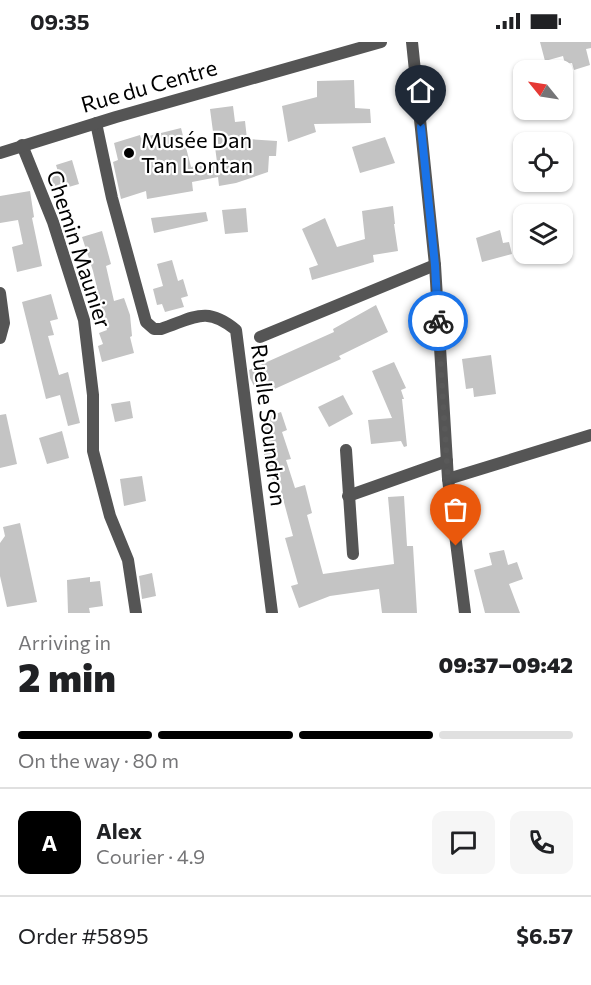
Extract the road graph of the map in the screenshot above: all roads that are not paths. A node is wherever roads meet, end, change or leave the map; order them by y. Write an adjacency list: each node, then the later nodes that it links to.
1 (378, 42): 3 (street, Rue du Centre)
2 (412, 42): 6 (street)
3 (96, 123): 4 (street, Rue du Centre); 17 (street, Ruelle Soundron)
4 (22, 145): 5 (street, Rue du Centre); 16 (street, Chemin Maunier)
5 (0, 153)
6 (435, 265): 8 (street); 12 (street)
7 (0, 293): 9 (street)
8 (260, 337)
9 (0, 338)
10 (591, 435): 13 (street)
11 (346, 450): 14 (street)
12 (447, 461): 13 (street); 14 (street)
13 (448, 479): 18 (street)
14 (348, 496): 15 (street)
15 (352, 554)
16 (136, 613)
17 (272, 613)
18 (465, 613)

